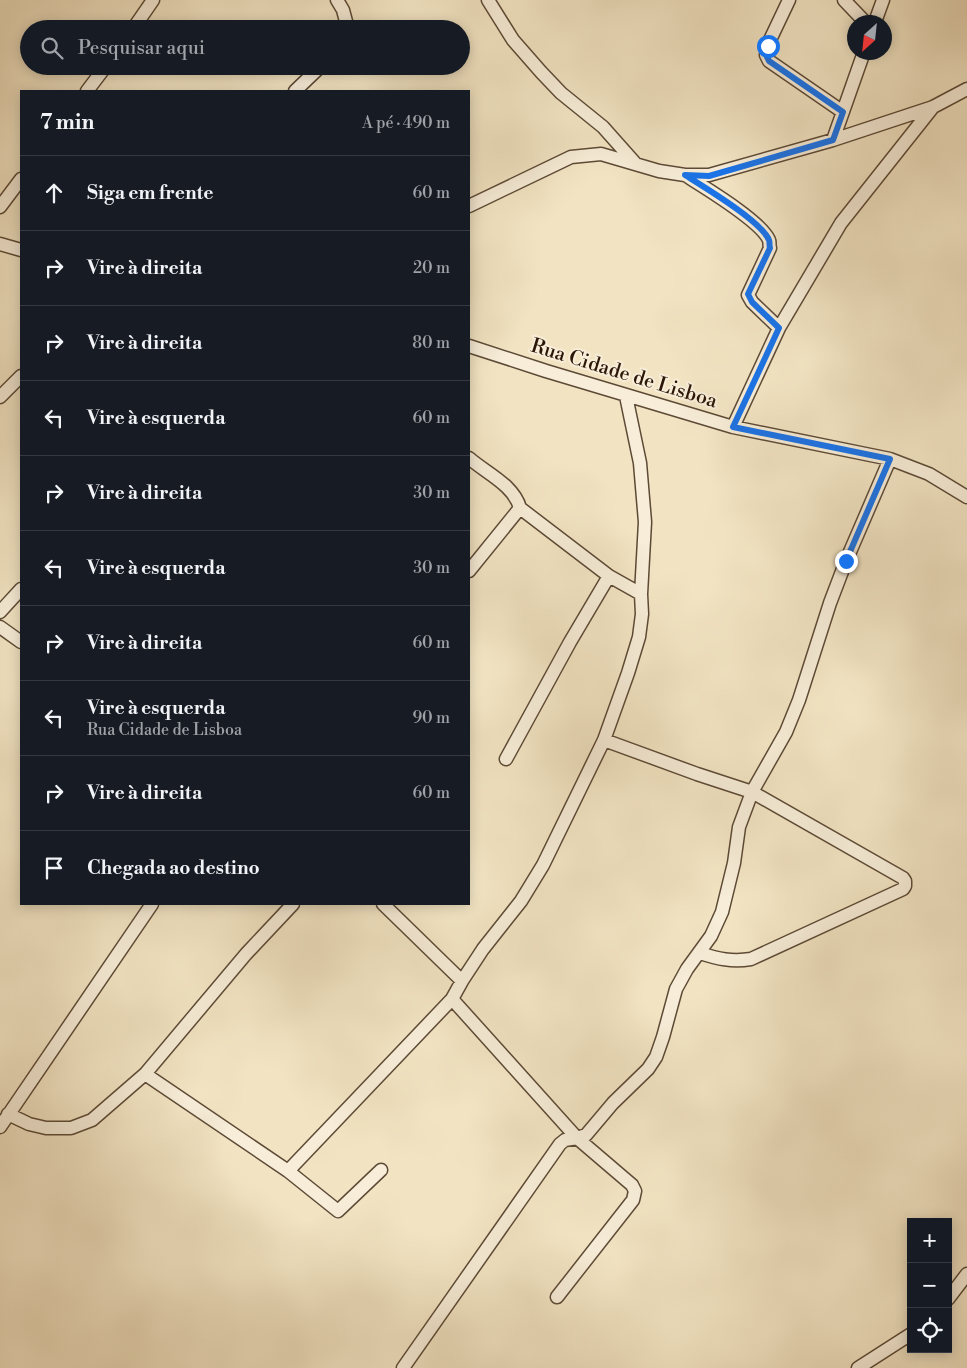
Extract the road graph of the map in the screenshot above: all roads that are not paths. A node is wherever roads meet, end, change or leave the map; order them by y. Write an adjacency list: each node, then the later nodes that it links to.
1 (153, 0): 9 (street)
2 (337, 0): 10 (street)
3 (488, 0): 20 (street)
4 (789, 0): 18 (street)
5 (844, 0): 7 (street)
6 (883, 0): 8 (street)
7 (858, 15)
8 (878, 15)
9 (139, 20)
10 (346, 20)
11 (861, 60): 18 (street)
12 (100, 75): 15 (street)
13 (311, 75): 16 (street)
14 (967, 89): 17 (street)
15 (89, 90)
16 (295, 90)
17 (933, 107): 19 (street); 27 (street)
18 (843, 112): 19 (street)
19 (833, 140): 21 (street)
20 (635, 163): 21 (street); 23 (street)
21 (685, 175): 27 (street)
22 (20, 180): 24 (street)
23 (470, 206)
24 (0, 207)
25 (0, 244): 26 (street)
26 (20, 250)
27 (779, 328): 32 (street)
28 (470, 348): 30 (street, Rua Cidade de Lisboa)
29 (20, 377): 31 (street)
30 (626, 396): 32 (street, Rua Cidade de Lisboa); 40 (street)
31 (0, 397)
32 (733, 427): 34 (street, Rua Cidade de Lisboa)
33 (470, 459): 36 (street)
34 (890, 459): 35 (street, Rua Cidade de Lisboa); 46 (street)
35 (967, 497)
36 (520, 508): 37 (street); 38 (street)
37 (470, 570)
38 (609, 576): 40 (street); 45 (street)
39 (20, 590): 41 (street)
40 (641, 594): 44 (street)
41 (0, 612)
42 (0, 627): 43 (street)
43 (20, 641)
44 (604, 740): 46 (street); 51 (street)
45 (506, 759)
46 (752, 792): 50 (street); 50 (street)
47 (151, 905): 54 (street)
48 (292, 905): 53 (street)
49 (384, 905): 51 (street)
50 (700, 953): 56 (street)
51 (462, 981): 52 (street)
52 (452, 999): 56 (street); 58 (street)
53 (145, 1074): 54 (street); 58 (street)
54 (8, 1114): 55 (street)
55 (0, 1127)
56 (577, 1138): 61 (street); 63 (street)
57 (381, 1170): 58 (street)
58 (288, 1171)
59 (967, 1274): 60 (street)
60 (952, 1294)
61 (557, 1297)
62 (907, 1337): 64 (street)
63 (403, 1368)
64 (858, 1368)

